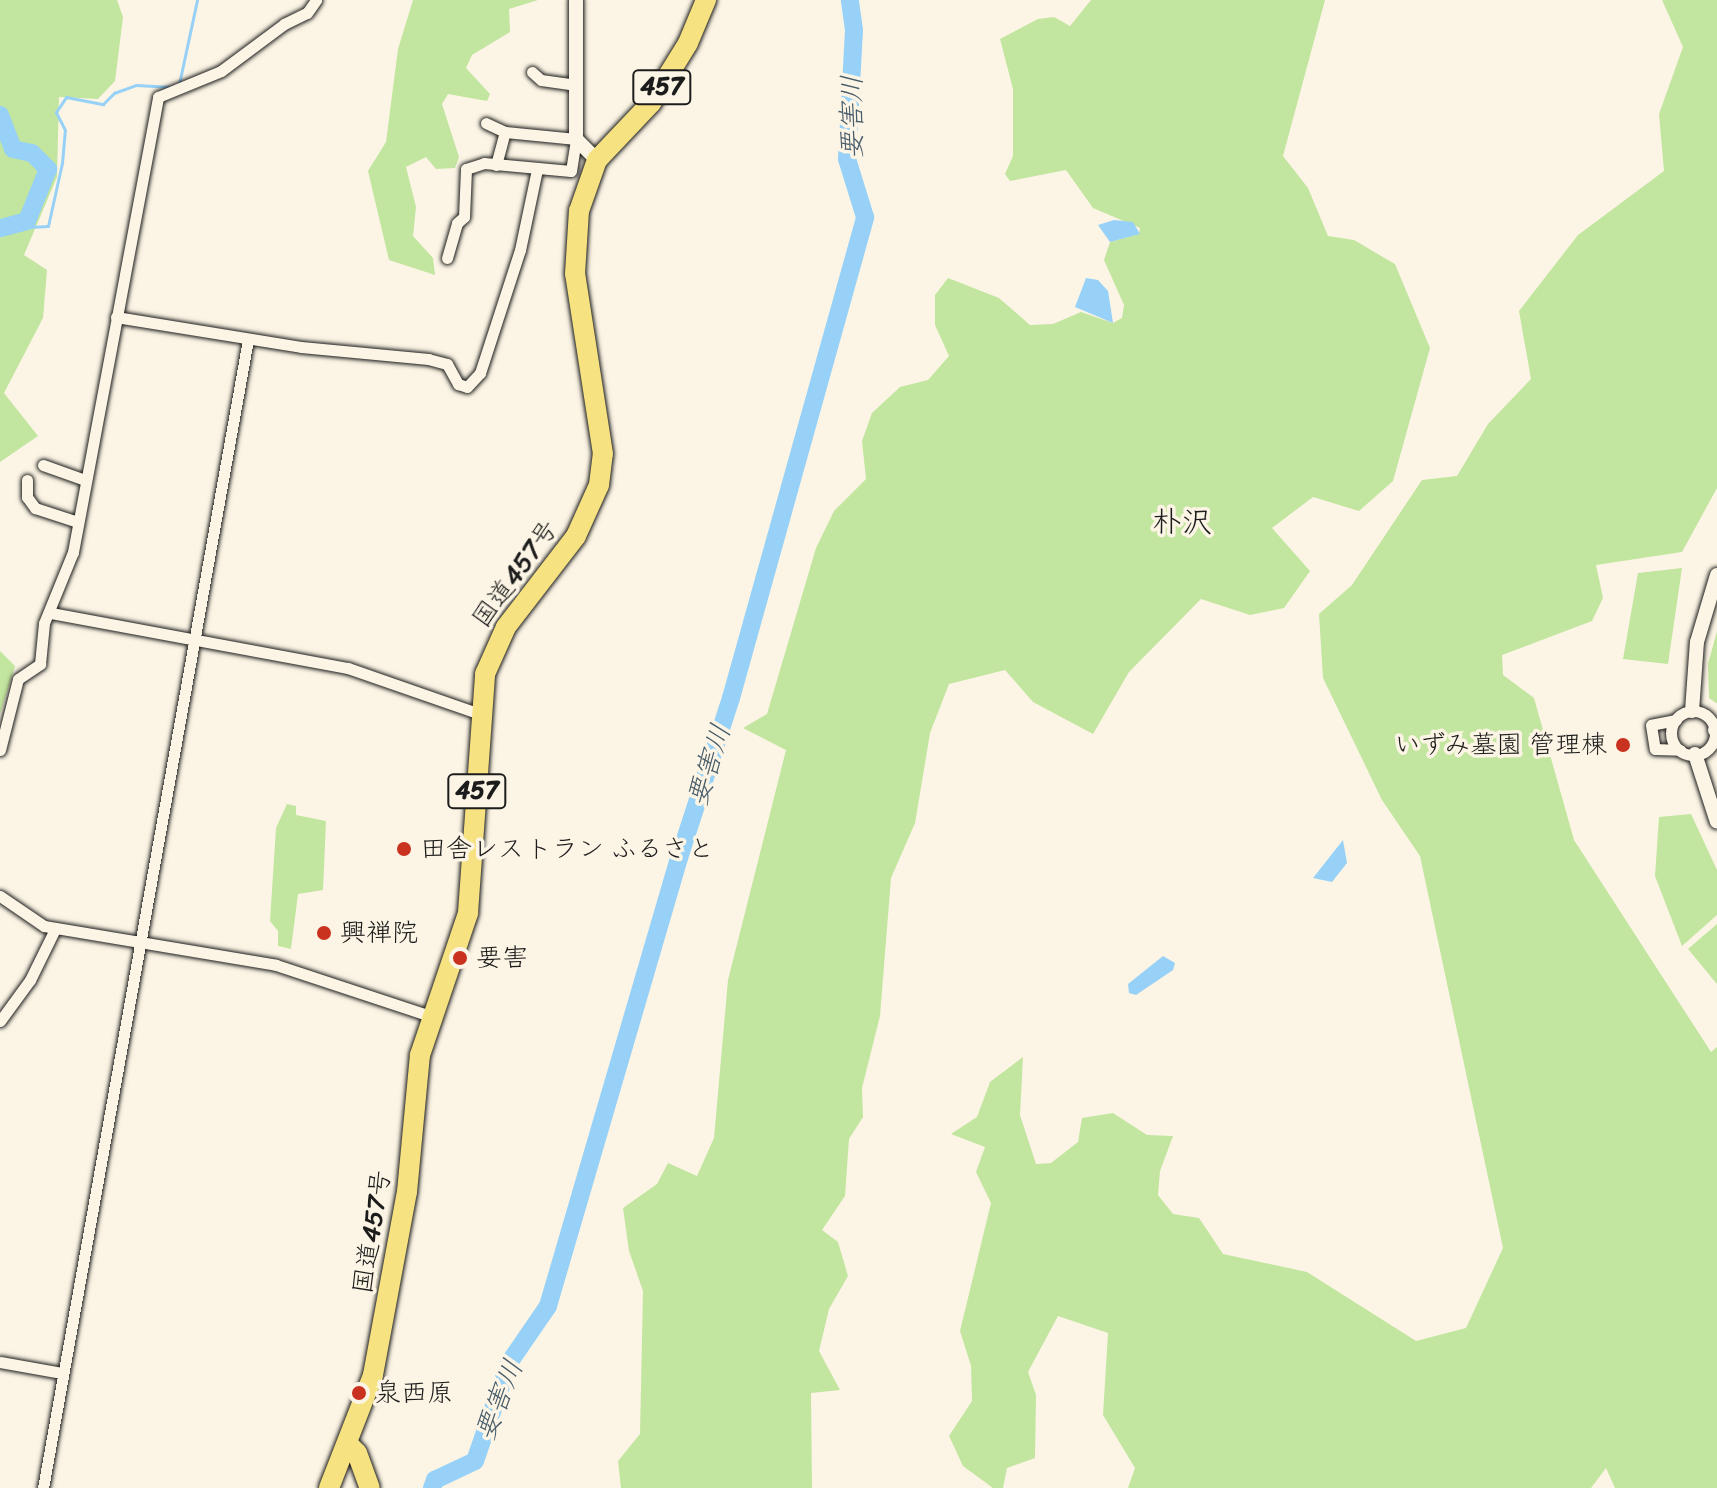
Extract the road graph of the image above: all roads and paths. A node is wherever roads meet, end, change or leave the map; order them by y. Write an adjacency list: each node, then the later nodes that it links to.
1 (316, 0): 13 (street)
2 (576, 0): 5 (street)
3 (706, 0): 9 (highway, 国道457号 / 457)
4 (532, 72): 5 (street)
5 (575, 85): 8 (street)
6 (486, 123): 7 (street)
7 (505, 132): 8 (street); 10 (street)
8 (576, 139): 9 (street); 11 (street)
9 (597, 160): 23 (highway, 国道457号 / 457)
10 (496, 165): 11 (street); 12 (street)
11 (537, 169): 14 (street)
12 (447, 258)
13 (116, 317): 14 (street); 17 (street)
14 (248, 339): 21 (street)
15 (43, 465): 17 (street)
16 (27, 480): 18 (street)
17 (85, 480): 18 (street)
18 (78, 522): 20 (street)
19 (1717, 575): 22 (street)
20 (51, 613): 21 (street); 26 (street)
21 (195, 640): 23 (street); 32 (street)
22 (1692, 711): 24 (street); 25 (street)
23 (480, 714): 33 (highway, 国道457号 / 457)
24 (1676, 720): 27 (street); 27 (street)
25 (1716, 730): 28 (street)
26 (0, 750)
27 (1680, 750): 28 (street)
28 (1695, 754): 29 (street)
29 (1717, 822)
30 (0, 896): 31 (street)
31 (55, 929): 32 (street); 34 (street)
32 (140, 942): 33 (street); 36 (street)
33 (433, 1017): 37 (highway, 国道457号 / 457)
34 (0, 1021)
35 (0, 1362): 36 (street)
36 (62, 1373): 38 (street)
37 (349, 1445): 39 (highway, 457); 40 (highway)
38 (43, 1488)
39 (329, 1488)
40 (370, 1488)

